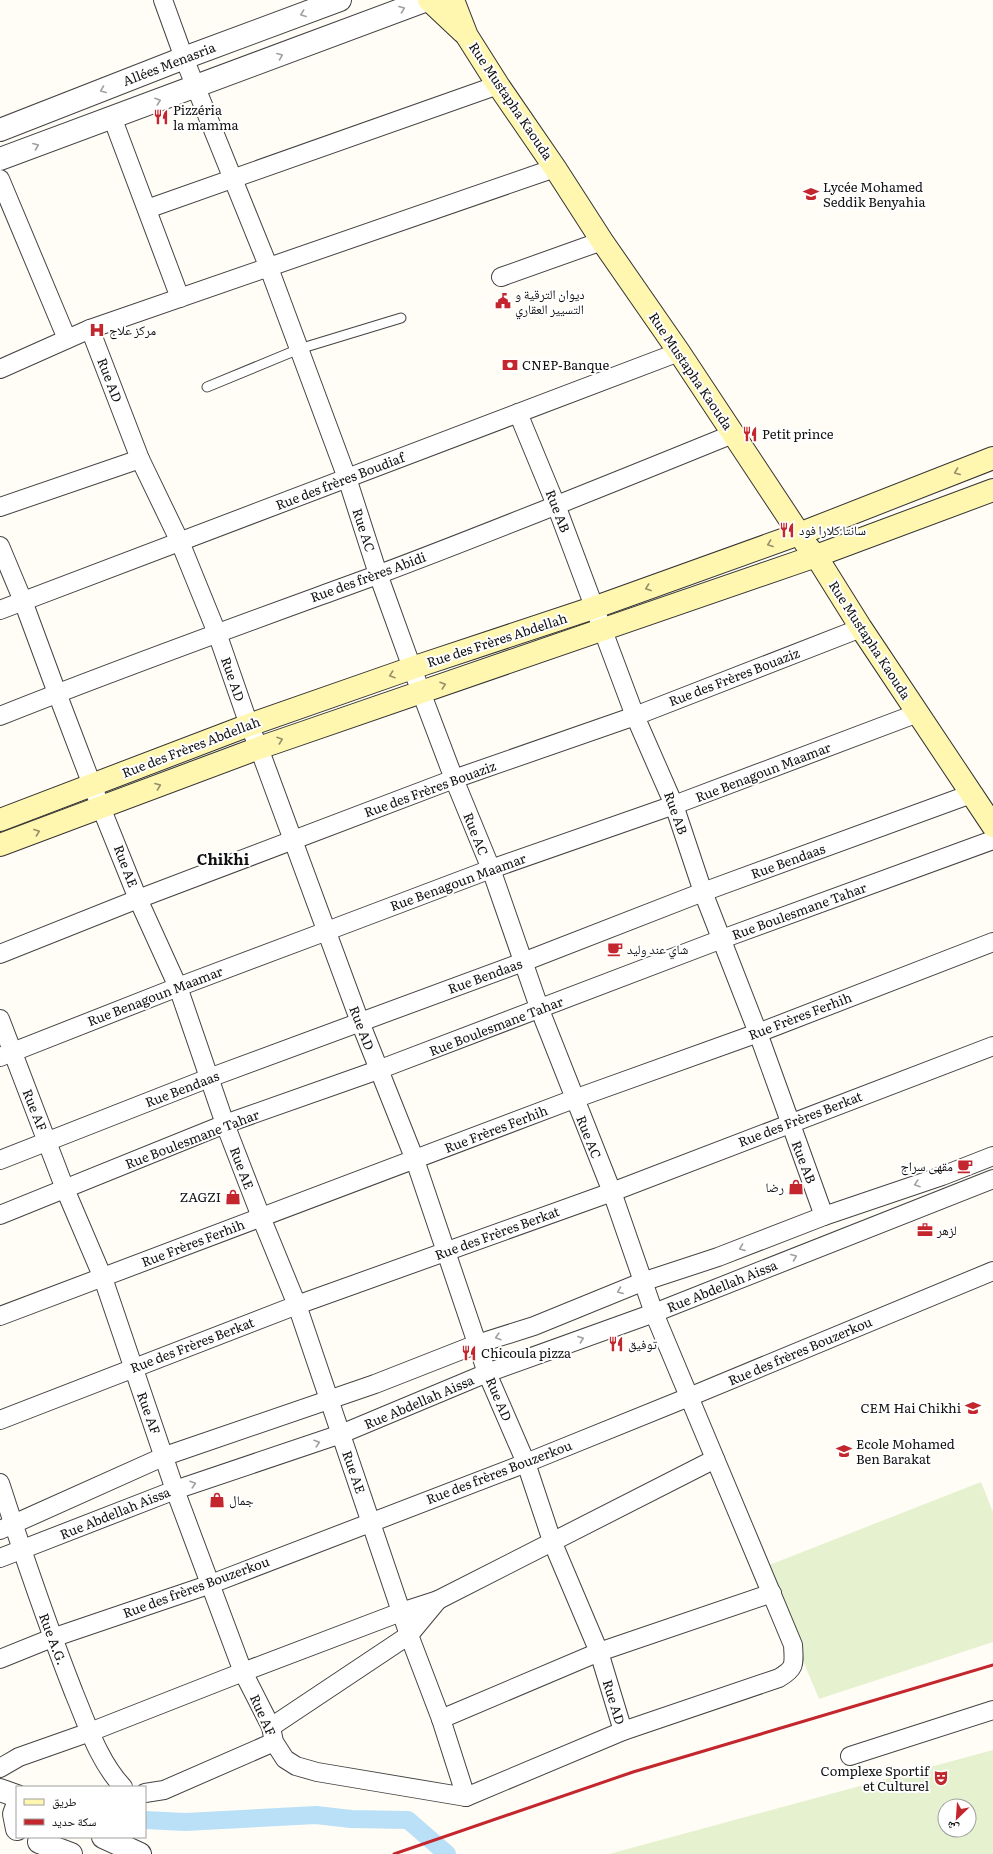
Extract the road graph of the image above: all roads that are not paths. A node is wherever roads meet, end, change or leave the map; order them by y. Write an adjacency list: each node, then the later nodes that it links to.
1 (163, 0): 6 (street, Rue AC)
2 (340, 0): 6 (street, Allées Menasria, one-way to 6)
3 (428, 0): 5 (main road, Rue Mustapha Kaouda); 8 (street, one-way to 3)
4 (453, 0): 5 (main road, Rue Mustapha Kaouda)
5 (467, 36): 7 (main road, Rue Mustapha Kaouda)
6 (184, 58): 8 (street, Rue AC); 10 (street, Allées Menasria, one-way to 10)
7 (498, 85): 12 (main road, Rue Mustapha Kaouda); 13 (street)
8 (196, 88): 9 (street, one-way to 8); 13 (street, Rue AC)
9 (112, 117): 11 (street, one-way to 9); 15 (street)
10 (0, 130)
11 (0, 159)
12 (555, 168): 16 (main road, Rue Mustapha Kaouda); 17 (street)
13 (233, 178): 15 (street); 17 (street, Rue AC)
14 (0, 179): 22 (street)
15 (146, 209): 19 (street)
16 (602, 241): 18 (street); 24 (main road, Rue Mustapha Kaouda)
17 (269, 268): 19 (street); 23 (street, Rue AC)
18 (501, 277)
19 (180, 298): 21 (street)
20 (401, 318): 23 (lane)
21 (90, 329): 22 (street); 29 (street, Rue AD)
22 (67, 340): 25 (street)
23 (299, 349): 26 (lane); 31 (street, Rue AC)
24 (679, 352): 27 (street, Rue des frères Boudiaf); 28 (main road, Rue Mustapha Kaouda)
25 (0, 369)
26 (207, 387)
27 (518, 413): 31 (street, Rue des frères Boudiaf); 33 (street, Rue AB)
28 (733, 434): 33 (street, Rue des frères Abidi); 35 (main road, Rue Mustapha Kaouda)
29 (140, 458): 34 (street); 36 (street, Rue AD)
30 (993, 458): 35 (main road, Rue des Frères Abdellah, one-way to 35)
31 (347, 478): 36 (street, Rue des frères Boudiaf); 39 (street, Rue AC)
32 (993, 490): 38 (main road, Rue des Frères Abdellah)
33 (556, 505): 39 (street, Rue des frères Abidi); 41 (street, Rue AB)
34 (0, 507)
35 (799, 534): 38 (main road, Rue Mustapha Kaouda); 41 (main road, Rue des Frères Abdellah, one-way to 41)
36 (180, 542): 40 (street, Rue des frères Boudiaf); 45 (street, Rue AD)
37 (0, 546): 40 (street, Rue AE)
38 (816, 556): 43 (main road, Rue Mustapha Kaouda); 44 (main road, Rue des Frères Abdellah)
39 (378, 574): 45 (street, Rue des frères Abidi); 46 (street, Rue AC)
40 (24, 601): 42 (street, Rue des frères Boudiaf); 48 (street, Rue AE)
41 (593, 608): 44 (street, Rue AB); 46 (main road, Rue des Frères Abdellah)
42 (0, 610)
43 (861, 628): 49 (main road, Rue Mustapha Kaouda); 51 (street, Rue des Frères Bouaziz)
44 (603, 630): 47 (main road, Rue des Frères Abdellah, one-way to 44); 51 (street, Rue AB)
45 (217, 633): 48 (street, Rue des frères Abidi); 52 (street, Rue AD)
46 (412, 668): 47 (street, Rue AC); 52 (main road, Rue des Frères Abdellah, one-way to 52)
47 (421, 692): 53 (main road, Rue des Frères Abdellah, one-way to 47); 54 (street, Rue AC)
48 (56, 693): 50 (street, Rue des frères Abidi); 55 (street, Rue AE)
49 (918, 713): 56 (main road, Rue Mustapha Kaouda); 57 (street, Rue Benagoun Maamar)
50 (0, 716)
51 (635, 716): 54 (street, Rue des Frères Bouaziz); 57 (street, Rue AB)
52 (249, 725): 53 (street, Rue AD); 55 (main road, Rue des Frères Abdellah)
53 (259, 748): 58 (main road, Rue des Frères Abdellah, one-way to 53); 62 (street, Rue AD)
54 (454, 779): 62 (street, Rue des Frères Bouaziz); 64 (street, Rue AC)
55 (92, 785): 58 (street, Rue AE); 59 (main road, Rue des Frères Abdellah)
56 (971, 794): 60 (main road, Rue Mustapha Kaouda); 65 (street, Rue Bendaas)
57 (674, 805): 64 (street, Rue Benagoun Maamar); 65 (street, Rue AB)
58 (102, 808): 63 (main road, Rue des Frères Abdellah, one-way to 58); 66 (street, Rue AE)
59 (0, 820)
60 (993, 826)
61 (993, 840): 68 (street, Rue Boulesmane Tahar)
62 (293, 841): 66 (street, Rue des Frères Bouaziz); 67 (street, Rue AD)
63 (0, 845)
64 (491, 869): 67 (street, Rue Benagoun Maamar); 71 (street, Rue AC)
65 (703, 892): 68 (street, Rue AB); 71 (street, Rue Bendaas)
66 (138, 899): 70 (street, Rue des Frères Bouaziz); 72 (street, Rue AE)
67 (327, 931): 72 (street, Rue Benagoun Maamar); 75 (street, Rue AD)
68 (722, 939): 73 (street, Rue Boulesmane Tahar); 76 (street, Rue AB)
69 (993, 942): 76 (street, Rue Frères Ferhih)
70 (0, 954)
71 (523, 962): 73 (street, Rue AC); 75 (street, Rue Bendaas)
72 (178, 987): 78 (street, Rue Benagoun Maamar); 80 (street, Rue AE)
73 (540, 1010): 79 (street, Rue Boulesmane Tahar); 81 (street, Rue AC)
74 (0, 1019): 78 (street, Rue AF)
75 (360, 1022): 79 (street, Rue AD); 80 (street, Rue Bendaas)
76 (758, 1032): 81 (street, Rue Frères Ferhih); 82 (street, Rue AB)
77 (993, 1046): 82 (street, Rue des Frères Berkat)
78 (6, 1055): 84 (street, Rue AF)
79 (378, 1070): 83 (street, Rue Boulesmane Tahar); 87 (street, Rue AD)
80 (210, 1078): 83 (street, Rue AE); 84 (street, Rue Bendaas)
81 (574, 1099): 87 (street, Rue Frères Ferhih); 90 (street, Rue AC)
82 (790, 1123): 90 (street, Rue des Frères Berkat); 92 (street, Rue AB)
83 (225, 1124): 89 (street, Rue Boulesmane Tahar); 93 (street, Rue AE)
84 (48, 1142): 86 (street, Rue Bendaas); 89 (street, Rue AF)
85 (993, 1156): 92 (street, one-way to 92)
86 (0, 1160)
87 (414, 1160): 93 (street, Rue Frères Ferhih); 94 (street, Rue AD)
88 (993, 1179): 99 (street, Rue Abdellah Aissa, one-way to 88)
89 (65, 1189): 91 (street, Rue Boulesmane Tahar); 96 (street, Rue AF)
90 (612, 1192): 94 (street, Rue des Frères Berkat); 97 (street, Rue AC)
91 (0, 1215)
92 (824, 1216): 97 (street, one-way to 97)
93 (261, 1217): 96 (street, Rue Frères Ferhih); 98 (street, Rue AE)
94 (447, 1251): 98 (street, Rue des Frères Berkat); 101 (street, Rue AD)
95 (993, 1271): 104 (street, Rue des frères Bouzerkou)
96 (103, 1278): 100 (street, Rue Frères Ferhih); 102 (street, Rue AF)
97 (642, 1282): 99 (street, Rue AC); 101 (street, one-way to 101)
98 (297, 1305): 102 (street, Rue des Frères Berkat); 105 (street, Rue AE)
99 (654, 1313): 103 (street, Rue Abdellah Aissa, one-way to 99); 104 (street, Rue AC)
100 (0, 1316)
101 (477, 1344): 103 (street, Rue AD); 105 (street)
102 (133, 1368): 106 (street, Rue des Frères Berkat); 108 (street, Rue AF)
103 (488, 1373): 107 (street, Rue Abdellah Aissa); 110 (street, Rue AD)
104 (689, 1397): 109 (street, Rue AC); 110 (street, Rue des frères Bouzerkou)
105 (329, 1399): 107 (street, Rue AE); 108 (street)
106 (0, 1420)
107 (341, 1434): 112 (street, Rue Abdellah Aissa, one-way to 107); 113 (street, Rue AE)
108 (165, 1456): 112 (street, Rue AF); 114 (street)
109 (715, 1459): 115 (street); 119 (street, Rue AC)
110 (526, 1462): 113 (street, Rue des frères Bouzerkou); 115 (street, Rue AD)
111 (0, 1483): 114 (street, Rue A.G.)
112 (175, 1490): 116 (street, Rue Abdellah Aissa); 118 (street, Rue AF)
113 (370, 1521): 118 (street, Rue des frères Bouzerkou); 121 (street, Rue AE)
114 (7, 1527): 116 (street, Rue A.G.)
115 (552, 1541): 120 (street); 124 (street, Rue AD)
116 (22, 1550): 117 (street, Rue Abdellah Aissa); 123 (street, Rue A.G.)
117 (0, 1558)
118 (211, 1584): 123 (street, Rue des frères Bouzerkou); 126 (street, Rue AF)
119 (772, 1593): 124 (street); 129 (street, Rue AC)
120 (438, 1600): 121 (street); 122 (street)
121 (401, 1612): 122 (street, Rue AE); 126 (street)
122 (408, 1635): 128 (street, Rue AE); 131 (street)
123 (52, 1638): 125 (street, Rue des frères Bouzerkou); 130 (street, Rue A.G.)
124 (599, 1652): 128 (street); 129 (street, Rue AD)
125 (0, 1659)
126 (243, 1672): 130 (street); 131 (street, Rue AF)
127 (993, 1710): 132 (street)
128 (441, 1719): 138 (street, Rue AE)
129 (623, 1731): 138 (street, Rue AC)
130 (90, 1732): 133 (street); 134 (street, Rue A.G.)
131 (272, 1734): 136 (street); 138 (street, Rue AF)
132 (850, 1756)
133 (0, 1768)
134 (116, 1785)
135 (0, 1790): 137 (street)
136 (146, 1793)
137 (16, 1796)
138 (466, 1797)
139 (16, 1809): 141 (street)
140 (0, 1821): 142 (street)
141 (16, 1824)
142 (16, 1829)
143 (38, 1838): 145 (street)
144 (105, 1838): 146 (street)
145 (71, 1854)
146 (140, 1854)

